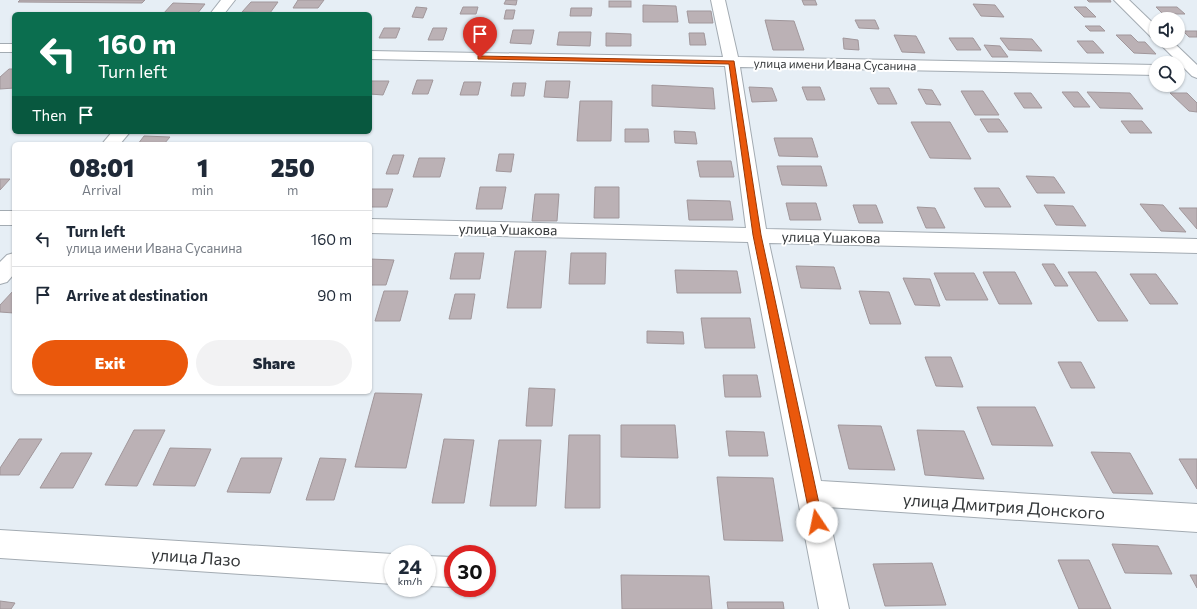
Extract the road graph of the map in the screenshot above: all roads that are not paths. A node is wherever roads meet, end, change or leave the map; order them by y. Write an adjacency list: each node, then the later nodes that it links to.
1 (228, 0): 4 (street)
2 (718, 0): 10 (street)
3 (1121, 0): 5 (street)
4 (219, 12)
5 (1149, 27)
6 (0, 48): 7 (street)
7 (12, 48)
8 (1171, 48): 13 (street)
9 (372, 56): 10 (street, улица имени Ивана Сусанина)
10 (732, 62): 11 (street, улица имени Ивана Сусанина); 19 (street)
11 (1149, 70)
12 (1185, 71): 13 (street)
13 (1196, 72)
14 (119, 134): 15 (street)
15 (113, 142)
16 (0, 218): 17 (street)
17 (12, 218)
18 (372, 226): 19 (street, улица Ушакова)
19 (757, 235): 20 (street, улица Ушакова); 23 (street)
20 (1197, 246)
21 (12, 262): 22 (street)
22 (0, 276)
23 (811, 493): 24 (street, улица Дмитрия Донского); 27 (street)
24 (1197, 518)
25 (0, 544): 26 (street, улица Лазо)
26 (384, 568)
27 (834, 609)

